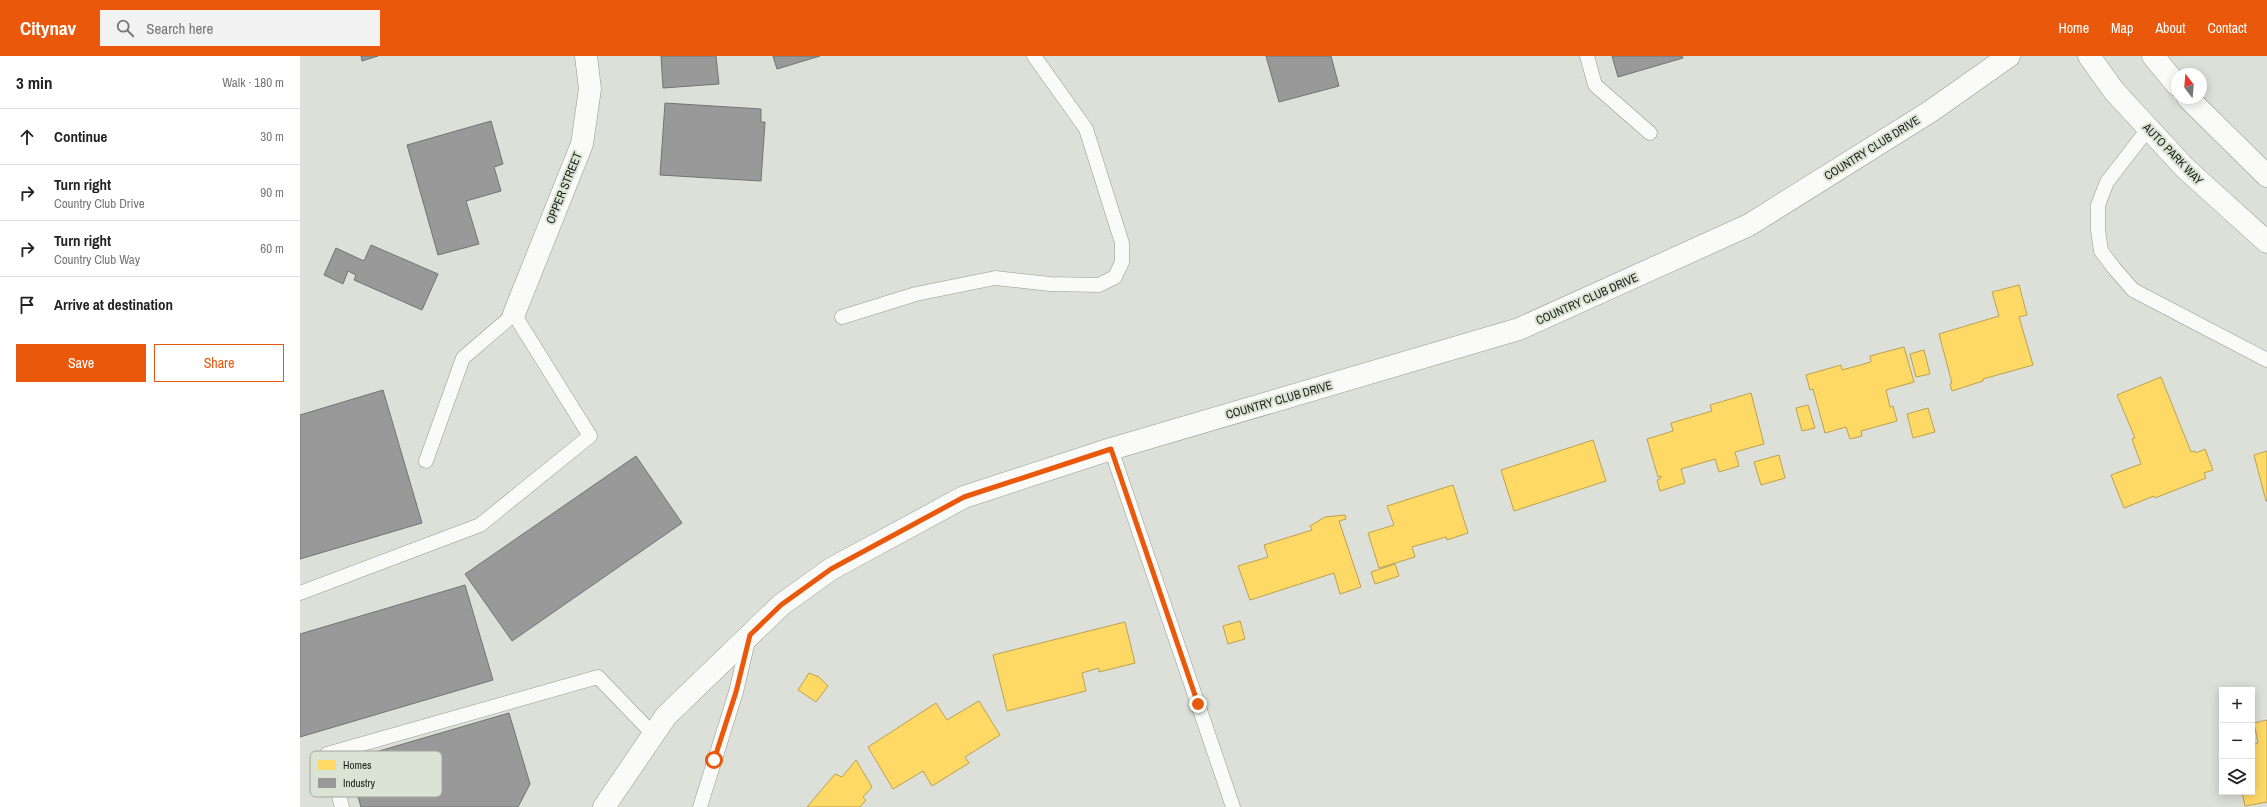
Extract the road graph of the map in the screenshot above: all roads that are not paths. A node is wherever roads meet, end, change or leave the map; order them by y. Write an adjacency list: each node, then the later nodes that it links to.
1 (586, 56): 13 (street, OPPER STREET)
2 (1034, 56): 14 (lane)
3 (1587, 56): 10 (lane)
4 (2009, 56): 16 (street, COUNTRY CLUB DRIVE)
5 (2089, 56): 9 (street, AUTO PARK WAY)
6 (2153, 56): 7 (street)
7 (2171, 77)
8 (2194, 104): 11 (street)
9 (2148, 129): 12 (street, AUTO PARK WAY); 15 (lane)
10 (1650, 133)
11 (2267, 176)
12 (2267, 242)
13 (514, 314): 17 (lane); 18 (lane)
14 (842, 316)
15 (2267, 360)
16 (1111, 449): 19 (street, COUNTRY CLUB DRIVE); 26 (lane)
17 (426, 461)
18 (300, 593)
19 (750, 635): 20 (street, COUNTRY CLUB DRIVE); 25 (lane)
20 (653, 734): 21 (lane); 24 (street, COUNTRY CLUB DRIVE)
21 (338, 751)
22 (339, 797): 23 (lane)
23 (342, 807)
24 (604, 807)
25 (700, 807)
26 (1233, 807)

